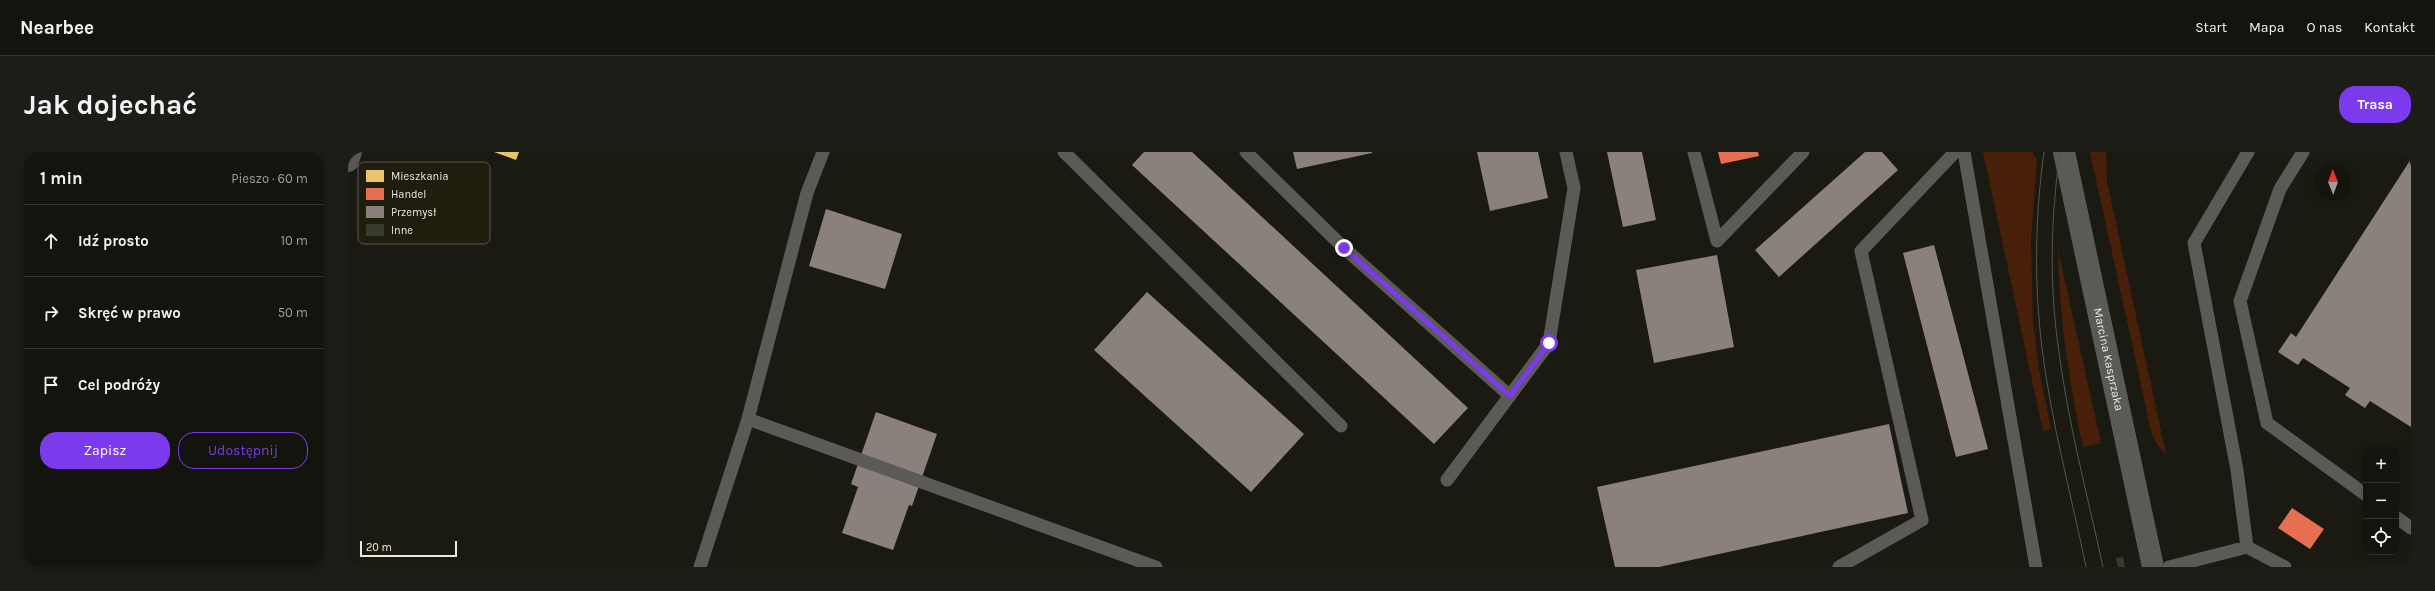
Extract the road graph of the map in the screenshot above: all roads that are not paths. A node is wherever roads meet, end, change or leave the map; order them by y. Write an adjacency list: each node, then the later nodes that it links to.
1 (351, 152): 13 (highway)
2 (823, 152): 15 (lane)
3 (1064, 152): 16 (lane)
4 (1246, 152): 14 (lane)
5 (1566, 152): 14 (lane)
6 (1694, 152): 7 (lane)
7 (1803, 152)
8 (1955, 152): 24 (lane)
9 (1964, 152): 25 (lane)
10 (2064, 152): 26 (street, Marcina Kasprzaka)
11 (2248, 152): 21 (lane)
12 (2303, 152): 18 (lane)
13 (348, 161)
14 (1510, 396): 17 (lane)
15 (748, 419): 22 (lane); 23 (lane)
16 (1341, 426)
17 (1447, 480)
18 (2363, 493)
19 (2399, 519): 20 (lane)
20 (2411, 528)
21 (2248, 547): 27 (lane); 28 (lane)
22 (700, 567)
23 (1156, 567)
24 (1839, 567)
25 (2036, 567)
26 (2153, 567)
27 (2169, 567)
28 (2285, 567)

